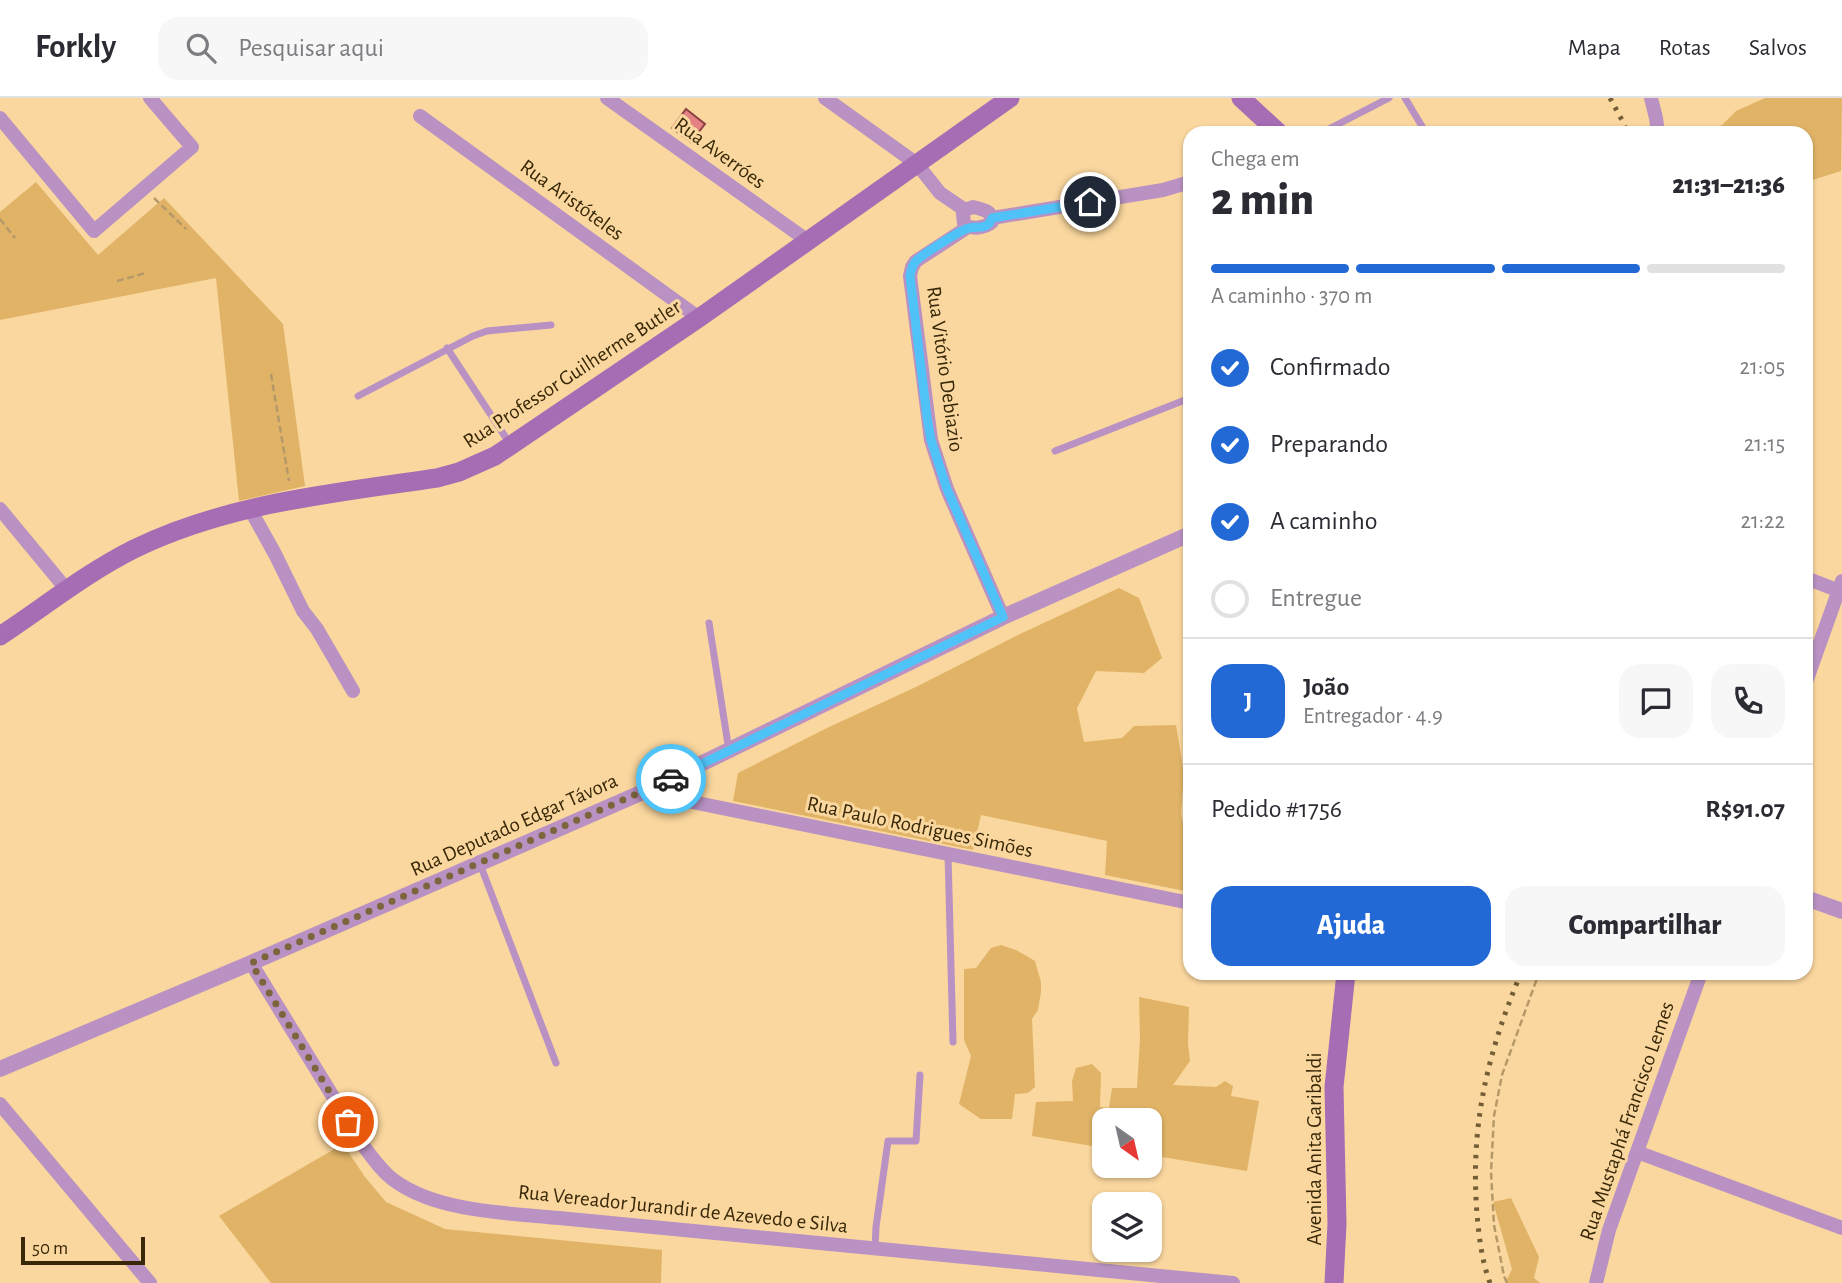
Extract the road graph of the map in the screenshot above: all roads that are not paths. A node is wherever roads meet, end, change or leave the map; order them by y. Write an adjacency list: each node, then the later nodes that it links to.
1 (150, 98): 10 (street)
2 (607, 98): 20 (street, Rua Averróes)
3 (825, 98): 15 (street)
4 (1010, 98): 15 (main road, Rua Professor Guilherme Butler)
5 (1241, 98): 11 (main road)
6 (1389, 98): 12 (lane)
7 (1405, 98): 13 (lane)
8 (1651, 98): 14 (street)
9 (420, 116): 21 (street, Rua Aristóteles)
10 (0, 118)
11 (1271, 126)
12 (1335, 126)
13 (1422, 126)
14 (1657, 126)
15 (917, 164): 17 (street); 20 (main road, Rua Professor Guilherme Butler)
16 (1183, 184): 18 (street)
17 (965, 210): 18 (street); 19 (street)
18 (992, 218): 19 (street)
19 (968, 228): 34 (street, Rua Vitório Debiazio)
20 (808, 242): 21 (main road, Rua Professor Guilherme Butler)
21 (699, 318): 26 (main road, Rua Professor Guilherme Butler)
22 (551, 325): 23 (lane)
23 (447, 348): 24 (lane); 26 (lane)
24 (358, 396)
25 (1183, 401): 27 (lane)
26 (512, 446): 29 (main road, Rua Professor Guilherme Butler)
27 (1055, 451)
28 (0, 509): 33 (street)
29 (250, 509): 33 (main road, Rua Professor Guilherme Butler); 38 (street)
30 (1183, 537): 34 (street, Rua Deputado Edgar Távora)
31 (1813, 580): 32 (street)
32 (1841, 588): 37 (street)
33 (68, 590): 36 (main road, Rua Professor Guilherme Butler)
34 (1003, 617): 39 (street, Rua Deputado Edgar Távora)
35 (709, 623): 39 (lane)
36 (0, 636)
37 (1813, 663)
38 (353, 691)
39 (729, 751): 40 (street, Rua Deputado Edgar Távora)
40 (643, 792): 41 (street, Rua Paulo Rodrigues Simões); 42 (street, Rua Deputado Edgar Távora)
41 (948, 854): 44 (street, Rua Paulo Rodrigues Simões); 49 (lane)
42 (479, 863): 46 (street, Rua Deputado Edgar Távora); 50 (lane)
43 (1813, 901): 45 (street)
44 (1183, 902)
45 (1842, 911)
46 (251, 963): 51 (street, Rua Deputado Edgar Távora); 56 (street, Rua Vereador Jurandir de Azevedo e Silva)
47 (1345, 980): 59 (main road, Avenida Anita Garibaldi)
48 (1698, 980): 54 (street, Rua Mustaphá Francisco Lemes)
49 (953, 1042)
50 (555, 1063)
51 (0, 1069)
52 (920, 1074): 56 (lane)
53 (0, 1104): 57 (street)
54 (1637, 1152): 55 (street); 60 (street, Rua Mustaphá Francisco Lemes)
55 (1842, 1228)
56 (875, 1249): 58 (street, Rua Vereador Jurandir de Azevedo e Silva)
57 (150, 1283)
58 (1233, 1283)
59 (1335, 1283)
60 (1596, 1283)

